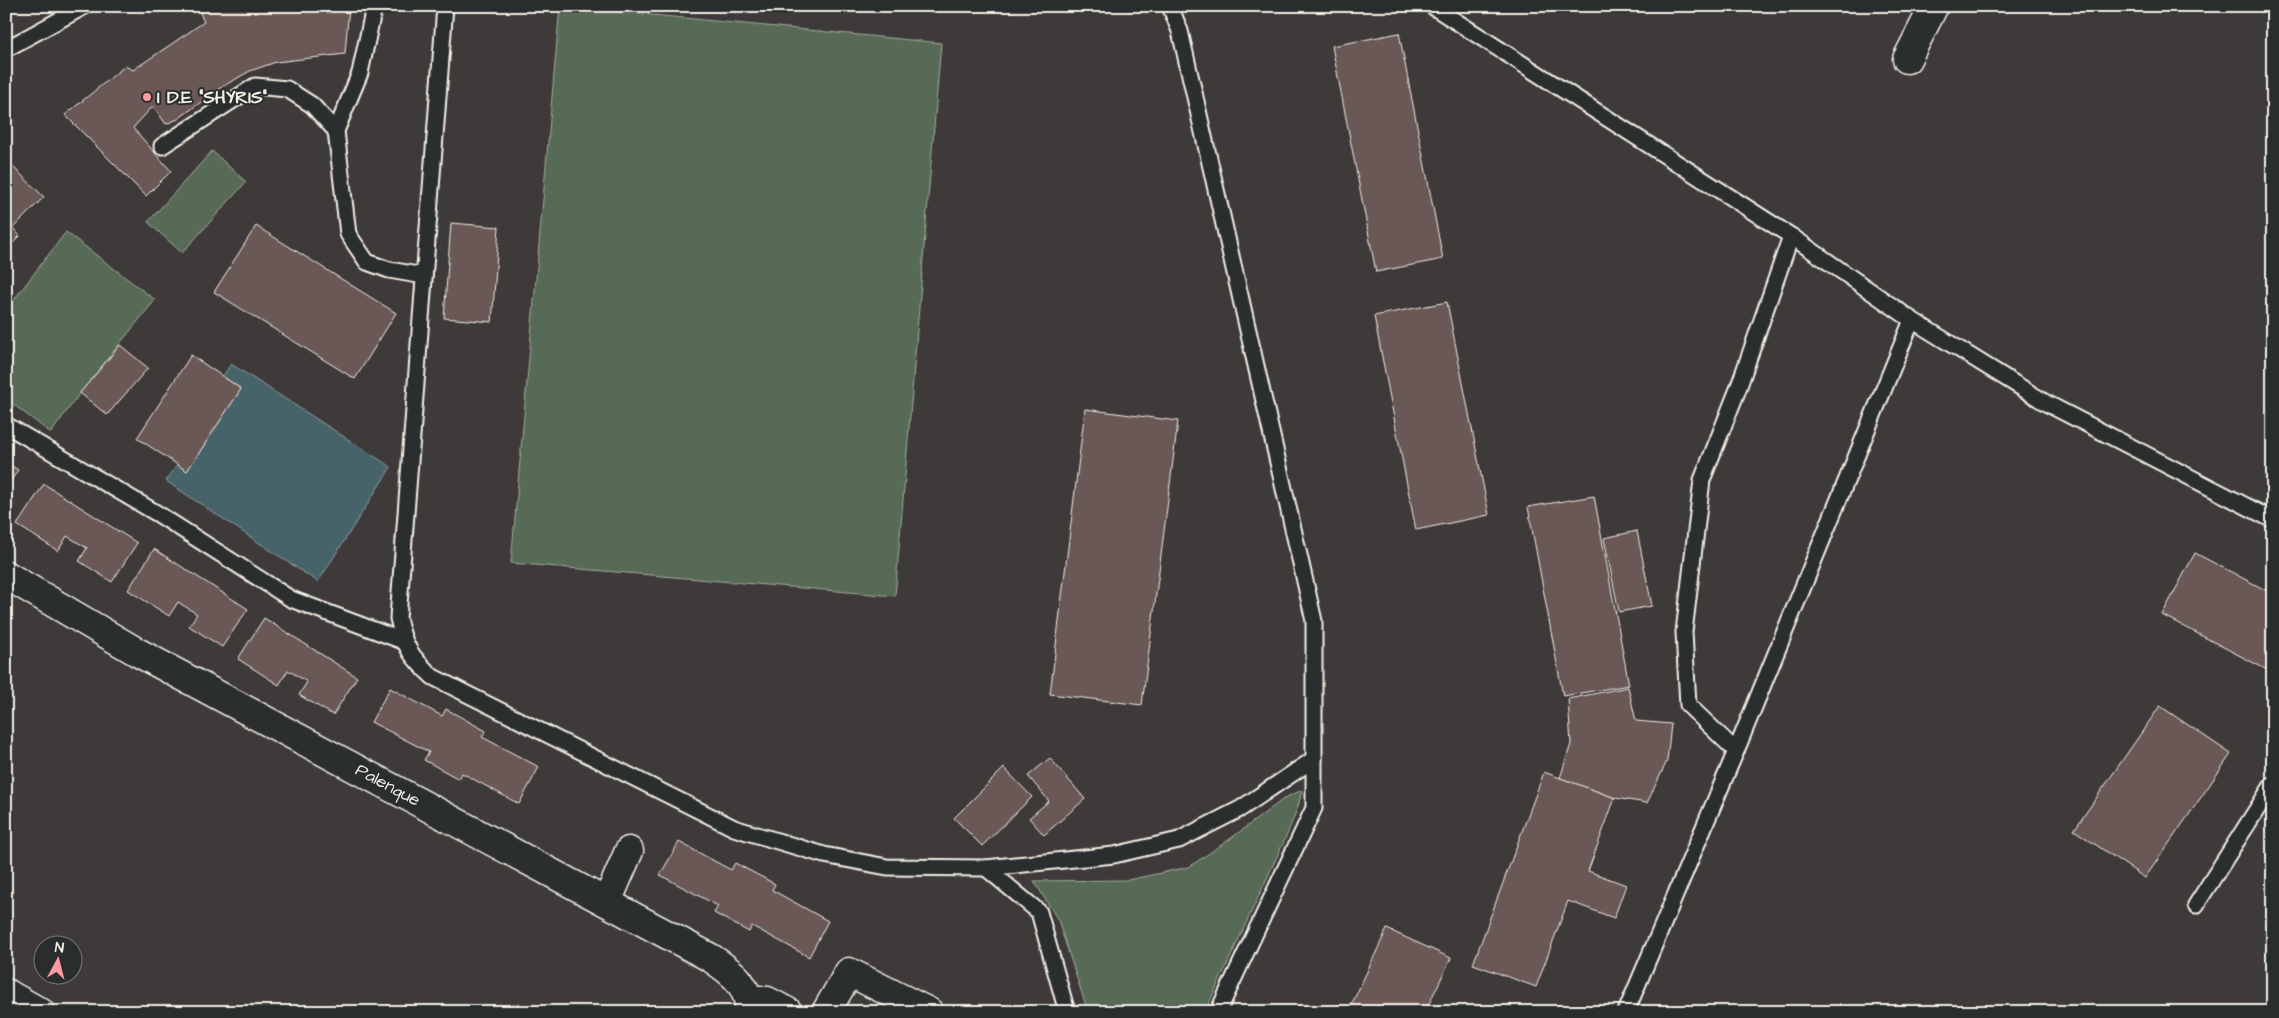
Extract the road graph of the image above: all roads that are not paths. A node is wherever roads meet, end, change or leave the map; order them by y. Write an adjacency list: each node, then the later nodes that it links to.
1 (85, 6): 7 (lane)
2 (445, 6): 12 (lane)
3 (1170, 6): 19 (lane)
4 (1432, 6): 11 (lane)
5 (1934, 6): 8 (street)
6 (373, 12): 9 (lane)
7 (6, 49)
8 (1907, 59)
9 (336, 131): 10 (lane); 12 (lane)
10 (162, 146)
11 (1791, 236): 13 (lane); 18 (lane)
12 (424, 276): 17 (lane)
13 (1912, 320): 15 (lane); 18 (lane)
14 (6, 425): 17 (lane)
15 (2273, 520)
16 (6, 575): 23 (street, Palenque)
17 (403, 641): 22 (lane)
18 (1736, 751): 33 (lane)
19 (1314, 759): 22 (lane); 32 (lane)
20 (2273, 784): 24 (lane)
21 (629, 851): 23 (street)
22 (986, 868): 31 (lane)
23 (608, 902): 26 (street, Palenque)
24 (2196, 905)
25 (6, 993): 27 (street)
26 (750, 1005): 28 (street)
27 (40, 1012)
28 (788, 1012)
29 (826, 1012): 30 (street)
30 (929, 1012)
31 (1067, 1012)
32 (1218, 1012)
33 (1626, 1012)

